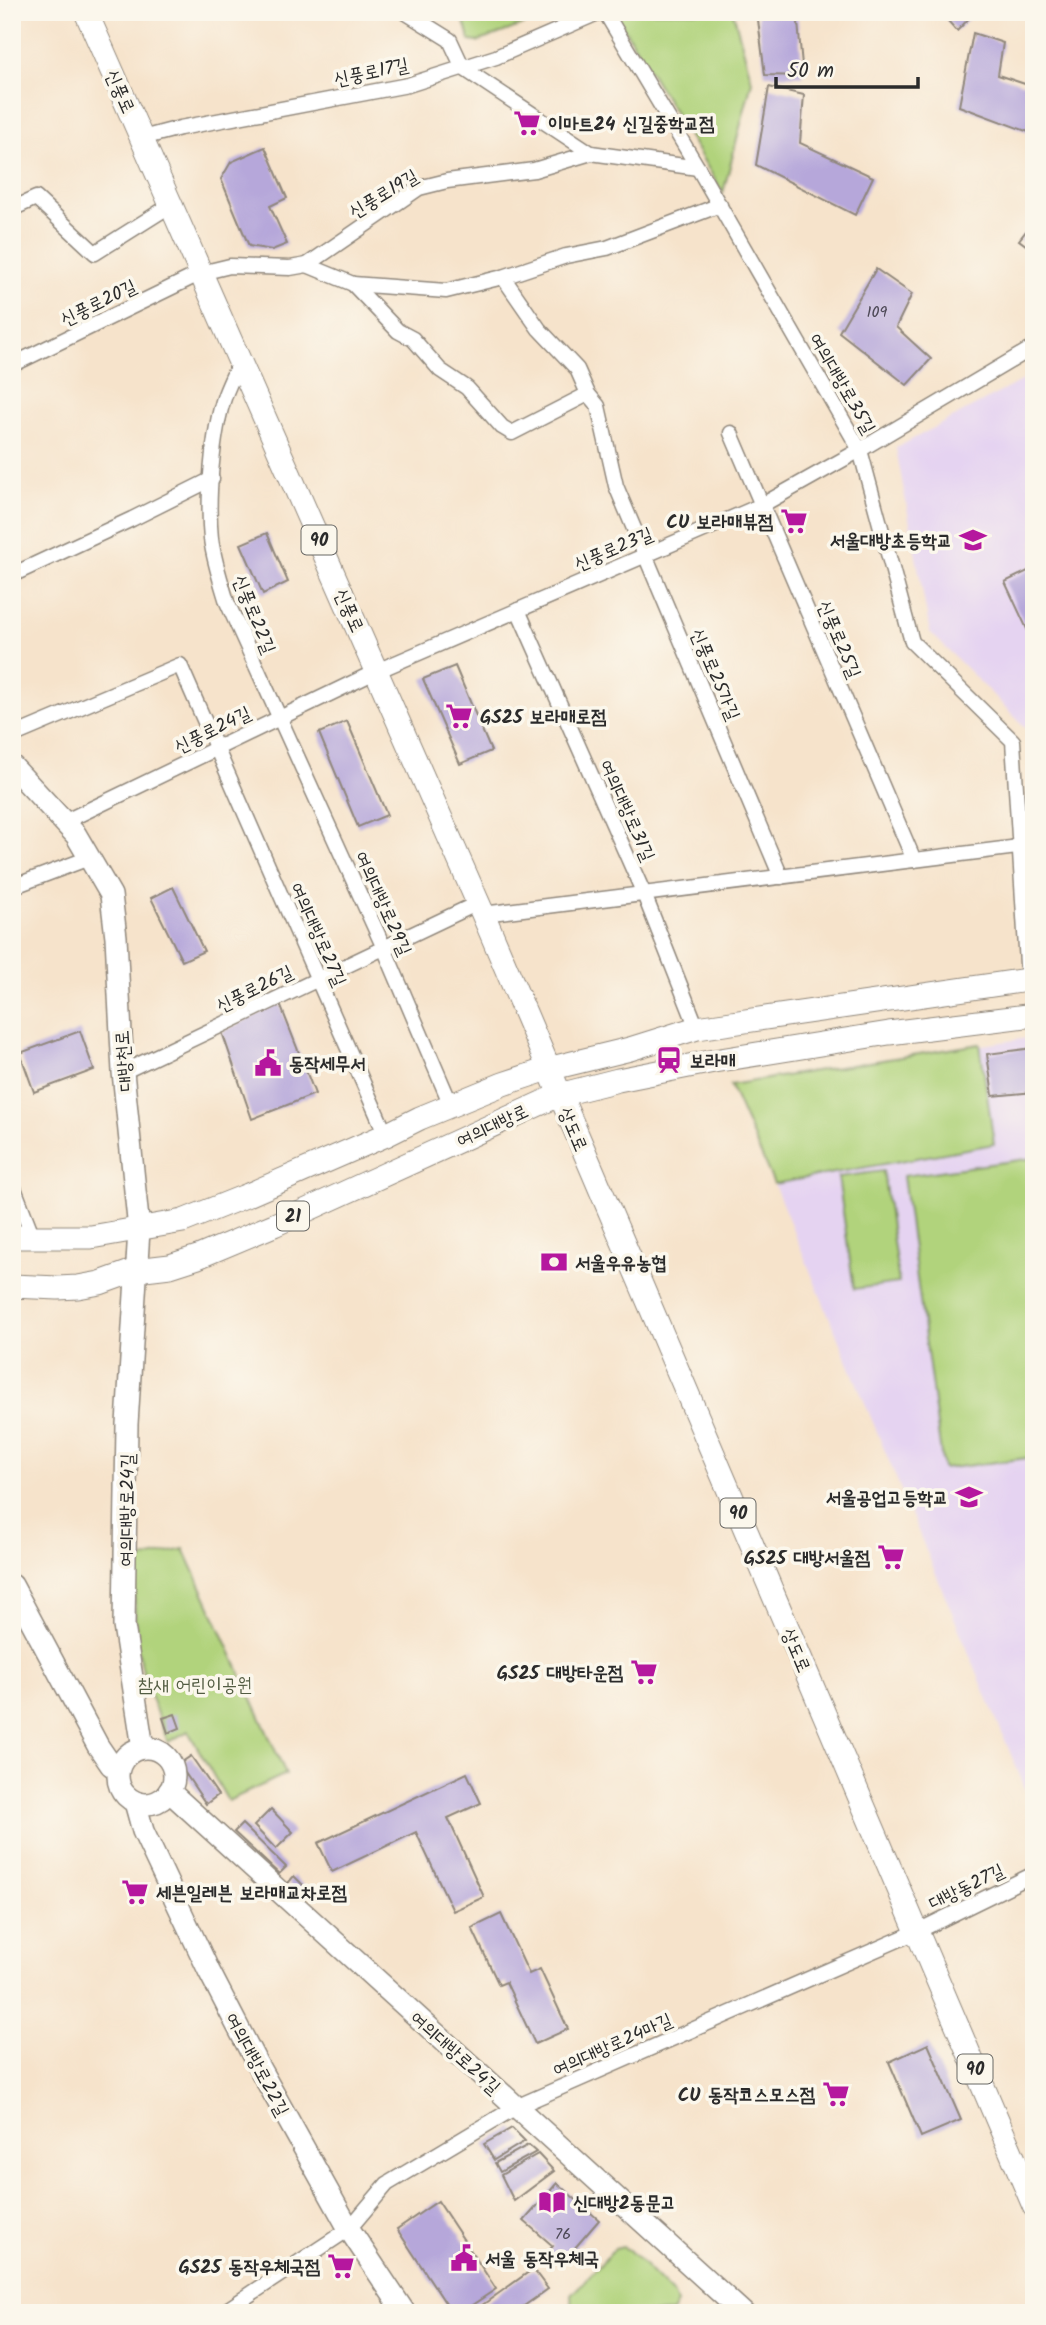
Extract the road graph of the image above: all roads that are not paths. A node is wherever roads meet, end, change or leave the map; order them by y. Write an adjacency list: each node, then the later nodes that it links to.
1 (86, 12): 5 (main road, 신풍로 / 90)
2 (405, 12): 4 (street)
3 (603, 12): 4 (street, 신풍로17길); 7 (street, 여의대방로35길)
4 (463, 68): 5 (street, 신풍로17길); 6 (street)
5 (142, 138): 8 (main road, 신풍로 / 90)
6 (592, 153): 7 (street); 11 (street, 신풍로19길)
7 (698, 168): 9 (street, 여의대방로35길)
8 (171, 205): 10 (street); 12 (main road, 신풍로 / 90)
9 (720, 205): 13 (street); 20 (street, 여의대방로35길)
10 (12, 209)
11 (307, 265): 12 (street); 14 (street)
12 (201, 273): 16 (main road, 신풍로 / 90); 17 (street, 신풍로20길)
13 (503, 276): 14 (street); 18 (street, 신풍로25가길)
14 (353, 284): 18 (street)
15 (1034, 347): 20 (street, 신풍로23길)
16 (240, 361): 21 (street, 신풍로22길); 26 (main road, 신풍로 / 90)
17 (12, 365)
18 (588, 394): 23 (street, 신풍로25가길)
19 (731, 433): 22 (street, 신풍로25길)
20 (860, 450): 22 (street, 신풍로23길); 32 (street, 여의대방로35길)
21 (212, 478): 24 (street); 27 (street, 신풍로22길)
22 (762, 505): 23 (street, 신풍로23길); 34 (street, 신풍로25길)
23 (645, 555): 25 (street, 신풍로23길); 35 (street, 신풍로25가길)
24 (12, 575)
25 (518, 610): 26 (street, 신풍로23길); 37 (street, 여의대방로31길)
26 (377, 671): 27 (street, 신풍로24길); 38 (main road, 신풍로 / 90)
27 (279, 718): 29 (street, 신풍로24길); 39 (street, 여의대방로29길)
28 (12, 736): 29 (street)
29 (216, 748): 31 (street, 신풍로24길); 40 (street, 여의대방로27길)
30 (12, 766): 31 (street, 대방천로)
31 (64, 822): 33 (street, 대방천로)
32 (1027, 846): 34 (street); 41 (street, 여의대방로35길)
33 (89, 858): 36 (street); 45 (street, 대방천로)
34 (914, 860): 35 (street)
35 (781, 877): 37 (street)
36 (12, 887)
37 (644, 894): 38 (street); 43 (street, 여의대방로31길)
38 (480, 908): 39 (street, 신풍로26길); 44 (main road, 신풍로 / 90)
39 (383, 948): 40 (street, 신풍로26길); 47 (street, 여의대방로29길)
40 (318, 979): 45 (street, 신풍로26길); 48 (street, 여의대방로27길)
41 (1031, 979): 43 (main road, 여의대방로)
42 (1034, 1015): 46 (main road, 여의대방로 / 21)
43 (697, 1028): 44 (main road, 여의대방로)
44 (548, 1069): 46 (main road, 신풍로 / 90); 47 (main road, 여의대방로)
45 (123, 1072): 50 (street, 대방천로)
46 (559, 1094): 52 (main road, 여의대방로 / 21); 60 (main road, 상도로 / 90)
47 (451, 1105): 48 (main road, 여의대방로)
48 (386, 1135): 50 (main road, 여의대방로)
49 (12, 1183): 51 (street)
50 (139, 1230): 51 (main road, 여의대방로); 52 (street, 대방천로)
51 (23, 1237)
52 (136, 1270): 53 (main road, 여의대방로 / 21); 55 (street, 여의대방로24길)
53 (12, 1286)
54 (12, 1585): 56 (street)
55 (143, 1748): 56 (street); 57 (street)
56 (118, 1770): 58 (street)
57 (169, 1791): 58 (street); 61 (street, 여의대방로24길)
58 (135, 1802): 63 (street, 여의대방로22길)
59 (1034, 1874): 60 (street, 대방동27길)
60 (916, 1932): 61 (street, 여의대방로24마길); 62 (main road, 상도로 / 90)
61 (516, 2107): 63 (street, 여의대방로24마길); 66 (street, 여의대방로24길)
62 (1034, 2206)
63 (349, 2229): 64 (street, 여의대방로24마길); 65 (street, 여의대방로22길)
64 (222, 2313)
65 (405, 2313)
66 (743, 2313)

